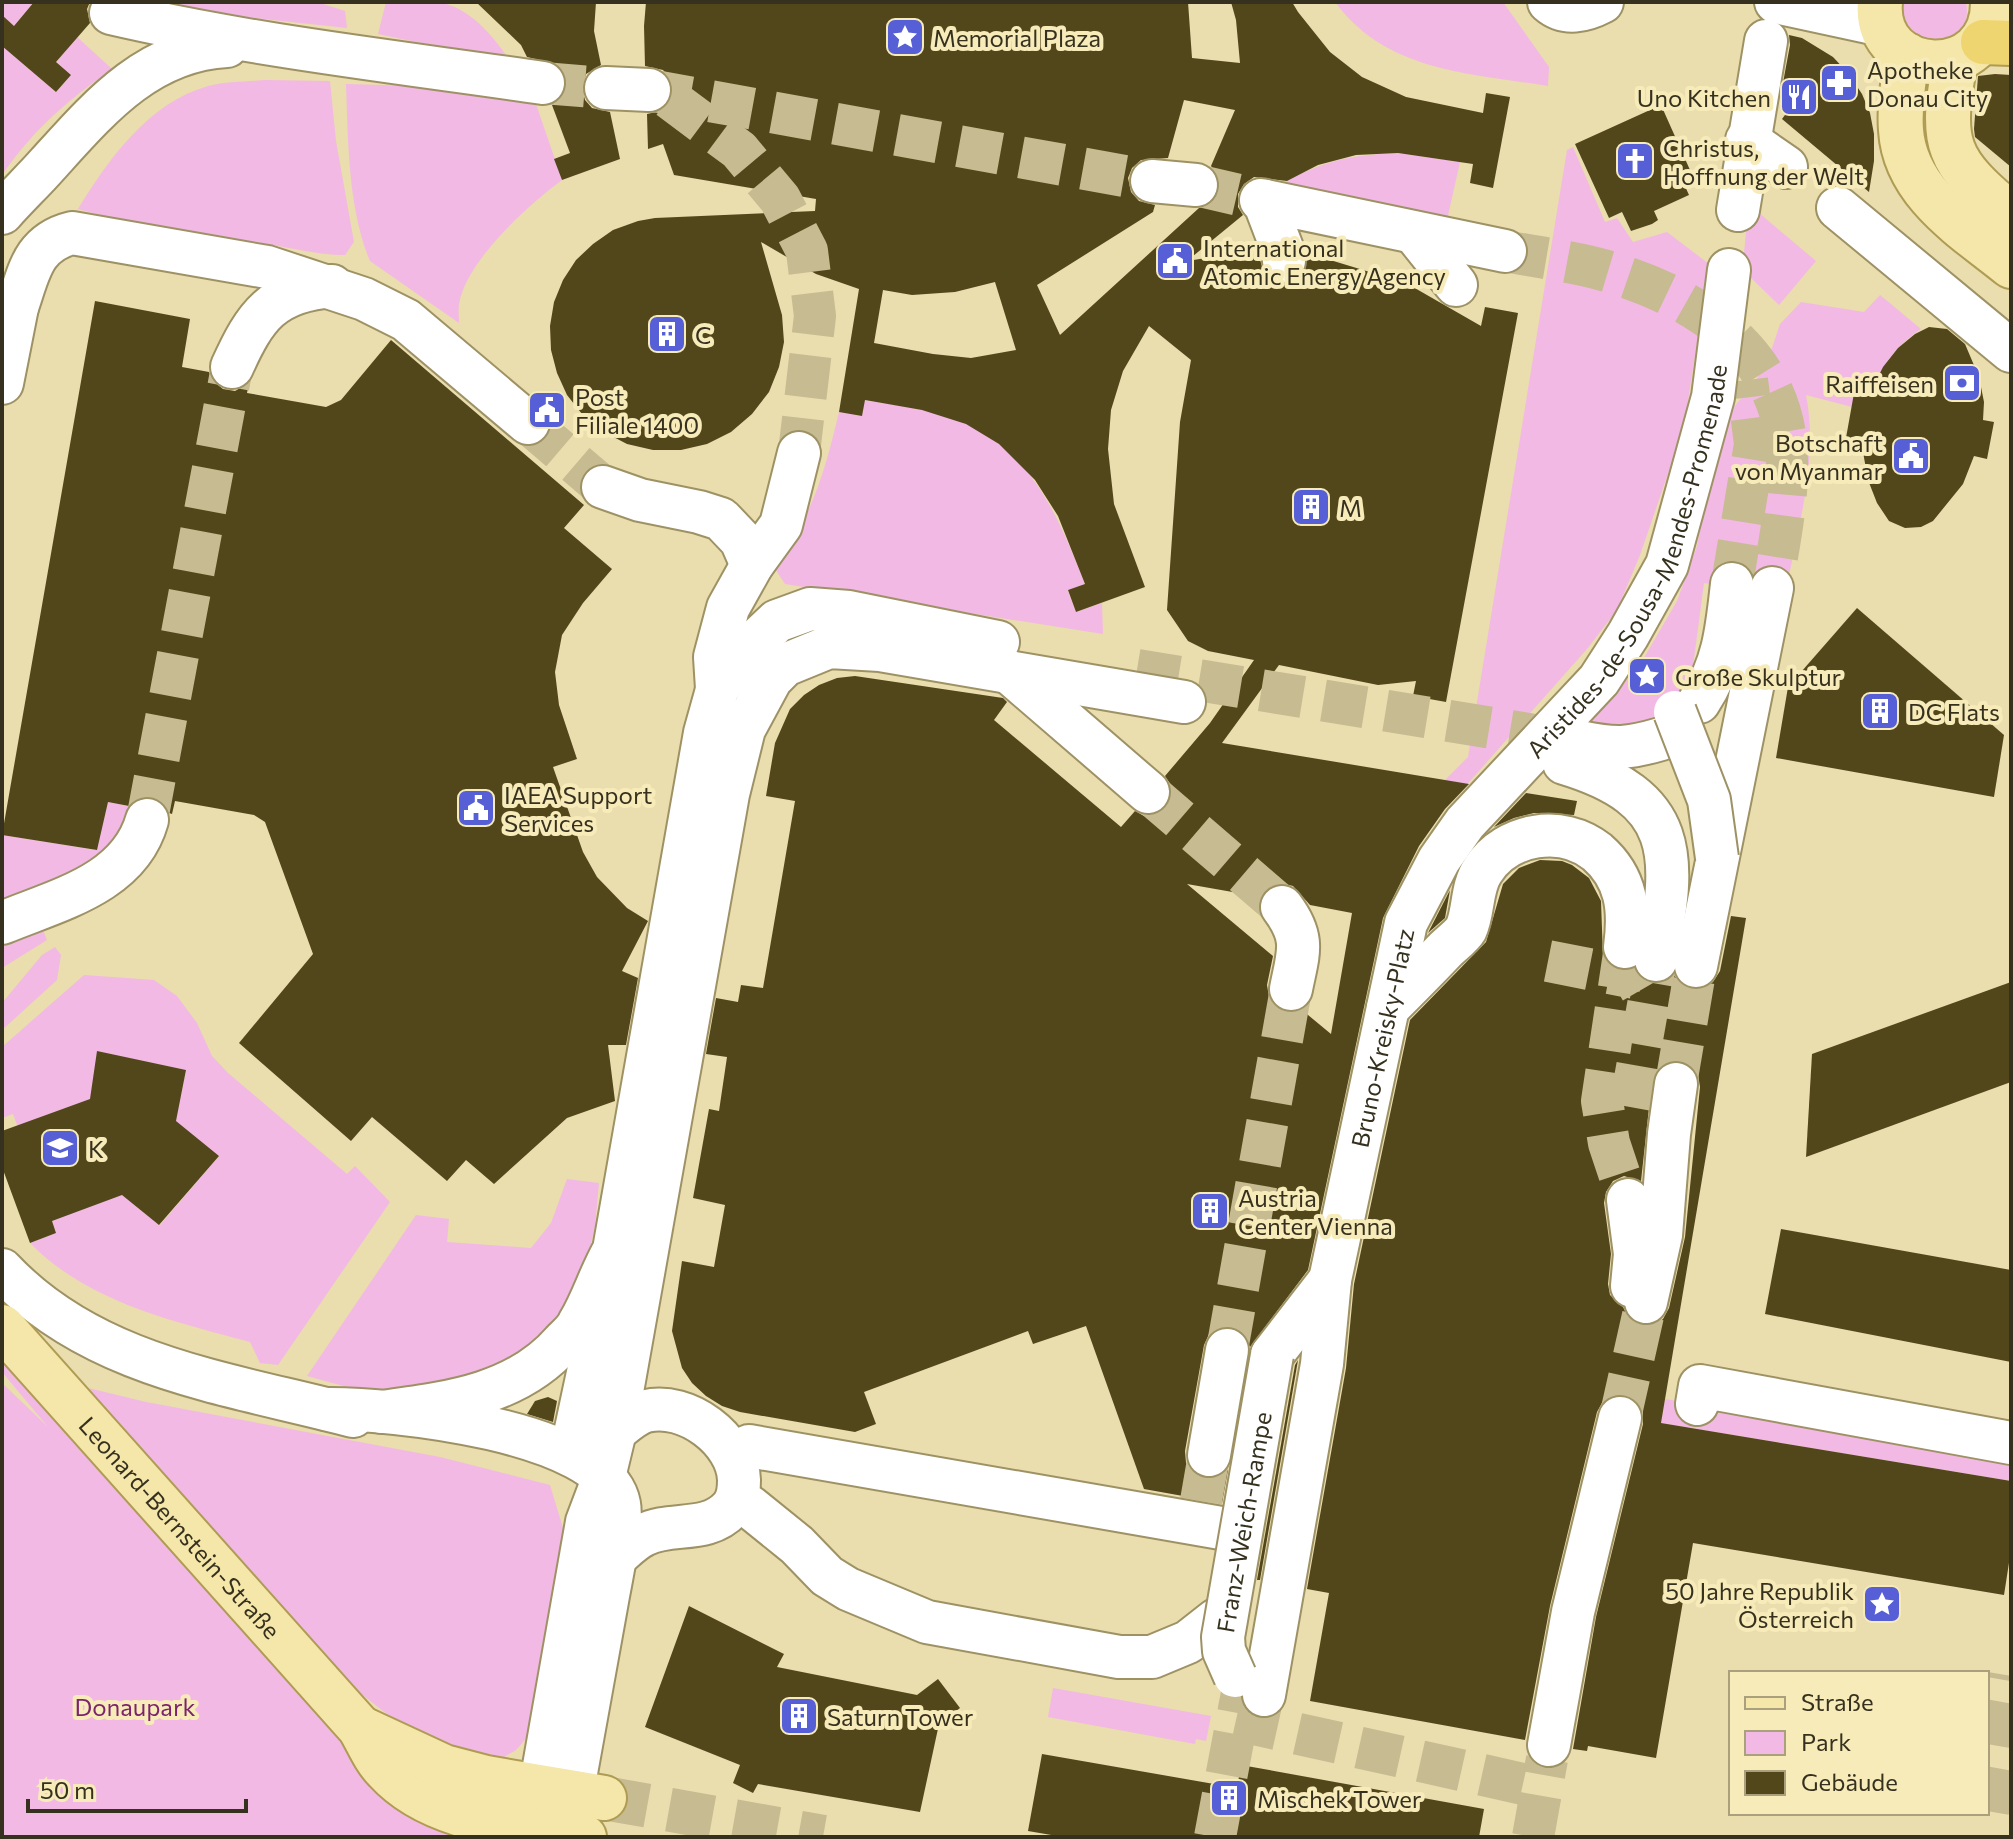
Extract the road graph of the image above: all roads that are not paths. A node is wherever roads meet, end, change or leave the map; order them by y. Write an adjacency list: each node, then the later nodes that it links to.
1 (1549, 2): 2 (street)
2 (1602, 2)
3 (111, 13): 7 (street)
4 (1771, 22): 5 (street); 11 (street)
5 (1889, 27): 6 (main road); 22 (main road)
6 (1985, 37): 18 (main road)
7 (272, 43): 8 (street); 17 (street)
8 (543, 83)
9 (606, 88): 10 (street)
10 (649, 90)
11 (1747, 140): 12 (street); 16 (street)
12 (1786, 167)
13 (1152, 181): 14 (street)
14 (1196, 185)
15 (1838, 208): 27 (street)
16 (1738, 210)
17 (2, 213)
18 (2011, 215)
19 (1416, 235): 20 (street); 21 (street); 24 (street)
20 (1505, 251)
21 (1284, 261)
22 (2011, 266)
23 (1729, 270): 41 (street, Aristides-de-Sousa-Mendes-Promenade)
24 (1456, 285)
25 (332, 286): 26 (street); 28 (street); 30 (street)
26 (10, 304): 29 (street)
27 (2011, 351)
28 (232, 367)
29 (2, 383)
30 (528, 423)
31 (799, 453): 33 (street)
32 (603, 487): 33 (street)
33 (752, 565): 36 (street)
34 (1137, 670): 36 (street)
35 (1009, 672): 37 (street); 39 (street); 60 (street)
36 (717, 690): 50 (street)
37 (1184, 702)
38 (1678, 718): 42 (street, bridge); 42 (street); 45 (street)
39 (1148, 792)
40 (147, 820): 44 (street)
41 (1465, 823): 47 (street, Bruno-Kreisky-Platz)
42 (1717, 858): 45 (street)
43 (1282, 907): 46 (street)
44 (2, 923)
45 (1660, 948): 47 (street)
46 (1291, 989)
47 (1388, 1008): 54 (street, Bruno-Kreisky-Platz)
48 (1676, 1084): 49 (street)
49 (1628, 1200)
50 (614, 1250): 56 (street); 63 (street)
51 (2, 1270): 57 (street)
52 (2, 1327): 74 (main road, Leonard-Bernstein-Straße)
53 (1227, 1350): 65 (street)
54 (1298, 1356): 72 (street, Franz-Weich-Rampe, bridge)
55 (1700, 1383): 62 (street)
56 (502, 1386): 58 (street); 61 (street)
57 (326, 1409): 58 (street); 69 (street)
58 (382, 1412): 61 (street)
59 (1620, 1418): 73 (street)
60 (615, 1431): 64 (street); 66 (street)
61 (505, 1432): 63 (street)
62 (2011, 1443)
63 (564, 1450): 66 (street)
64 (733, 1454): 67 (street); 68 (street)
65 (1209, 1455)
66 (604, 1477): 69 (street); 70 (street)
67 (736, 1501): 70 (street); 71 (street)
68 (1206, 1517)
69 (587, 1522): 74 (street)
70 (614, 1558): 74 (street)
71 (1216, 1620)
72 (1247, 1686)
73 (1549, 1745)
74 (567, 1813)

